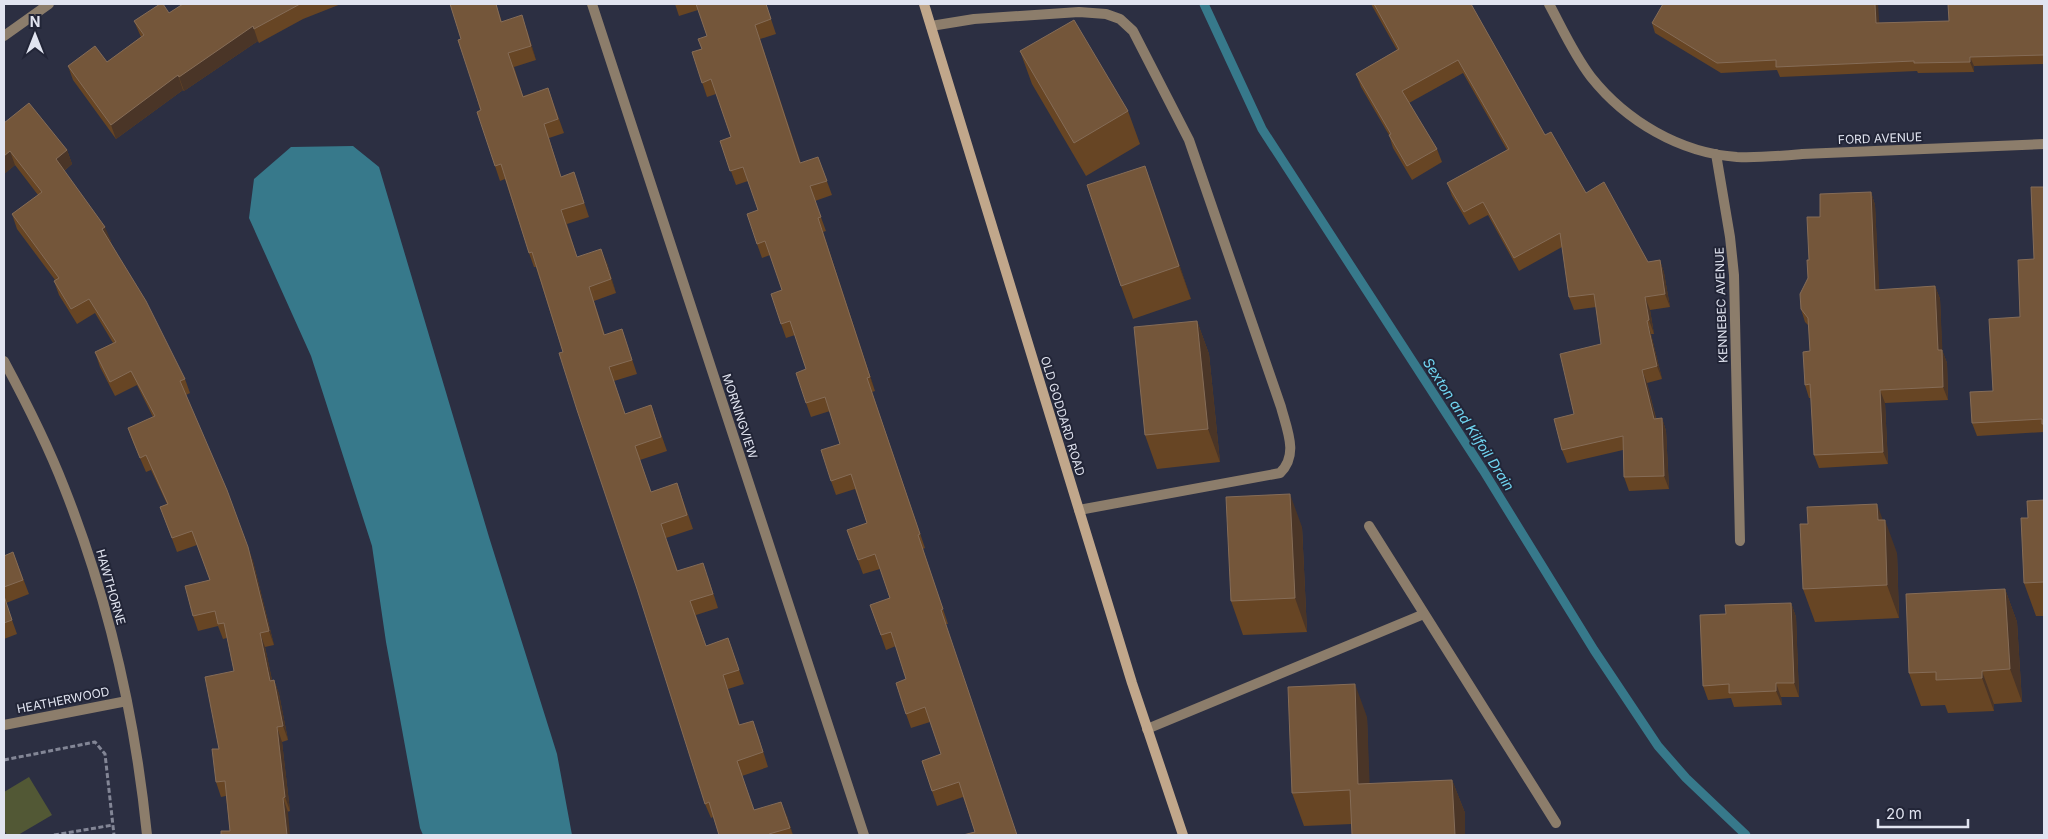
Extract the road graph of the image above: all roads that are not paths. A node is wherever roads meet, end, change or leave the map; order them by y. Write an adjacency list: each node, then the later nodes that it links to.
1 (49, 4): 6 (street)
2 (592, 4): 19 (street, MORNINGVIEW)
3 (924, 4): 5 (street, OLD GODDARD ROAD)
4 (1549, 4): 8 (street)
5 (931, 26): 10 (street, OLD GODDARD ROAD); 10 (street)
6 (4, 36)
7 (2044, 144): 8 (street, FORD AVENUE)
8 (1716, 154): 12 (street, KENNEBEC AVENUE)
9 (4, 361): 14 (street, HAWTHORNE)
10 (1079, 510): 16 (street, OLD GODDARD ROAD)
11 (1369, 526): 13 (street)
12 (1740, 541)
13 (1424, 614): 16 (street); 17 (street)
14 (127, 701): 15 (street, HEATHERWOOD); 18 (street, HAWTHORNE)
15 (4, 725)
16 (1147, 729): 20 (street, OLD GODDARD ROAD)
17 (1556, 823)
18 (148, 835)
19 (864, 835)
20 (1182, 835)

